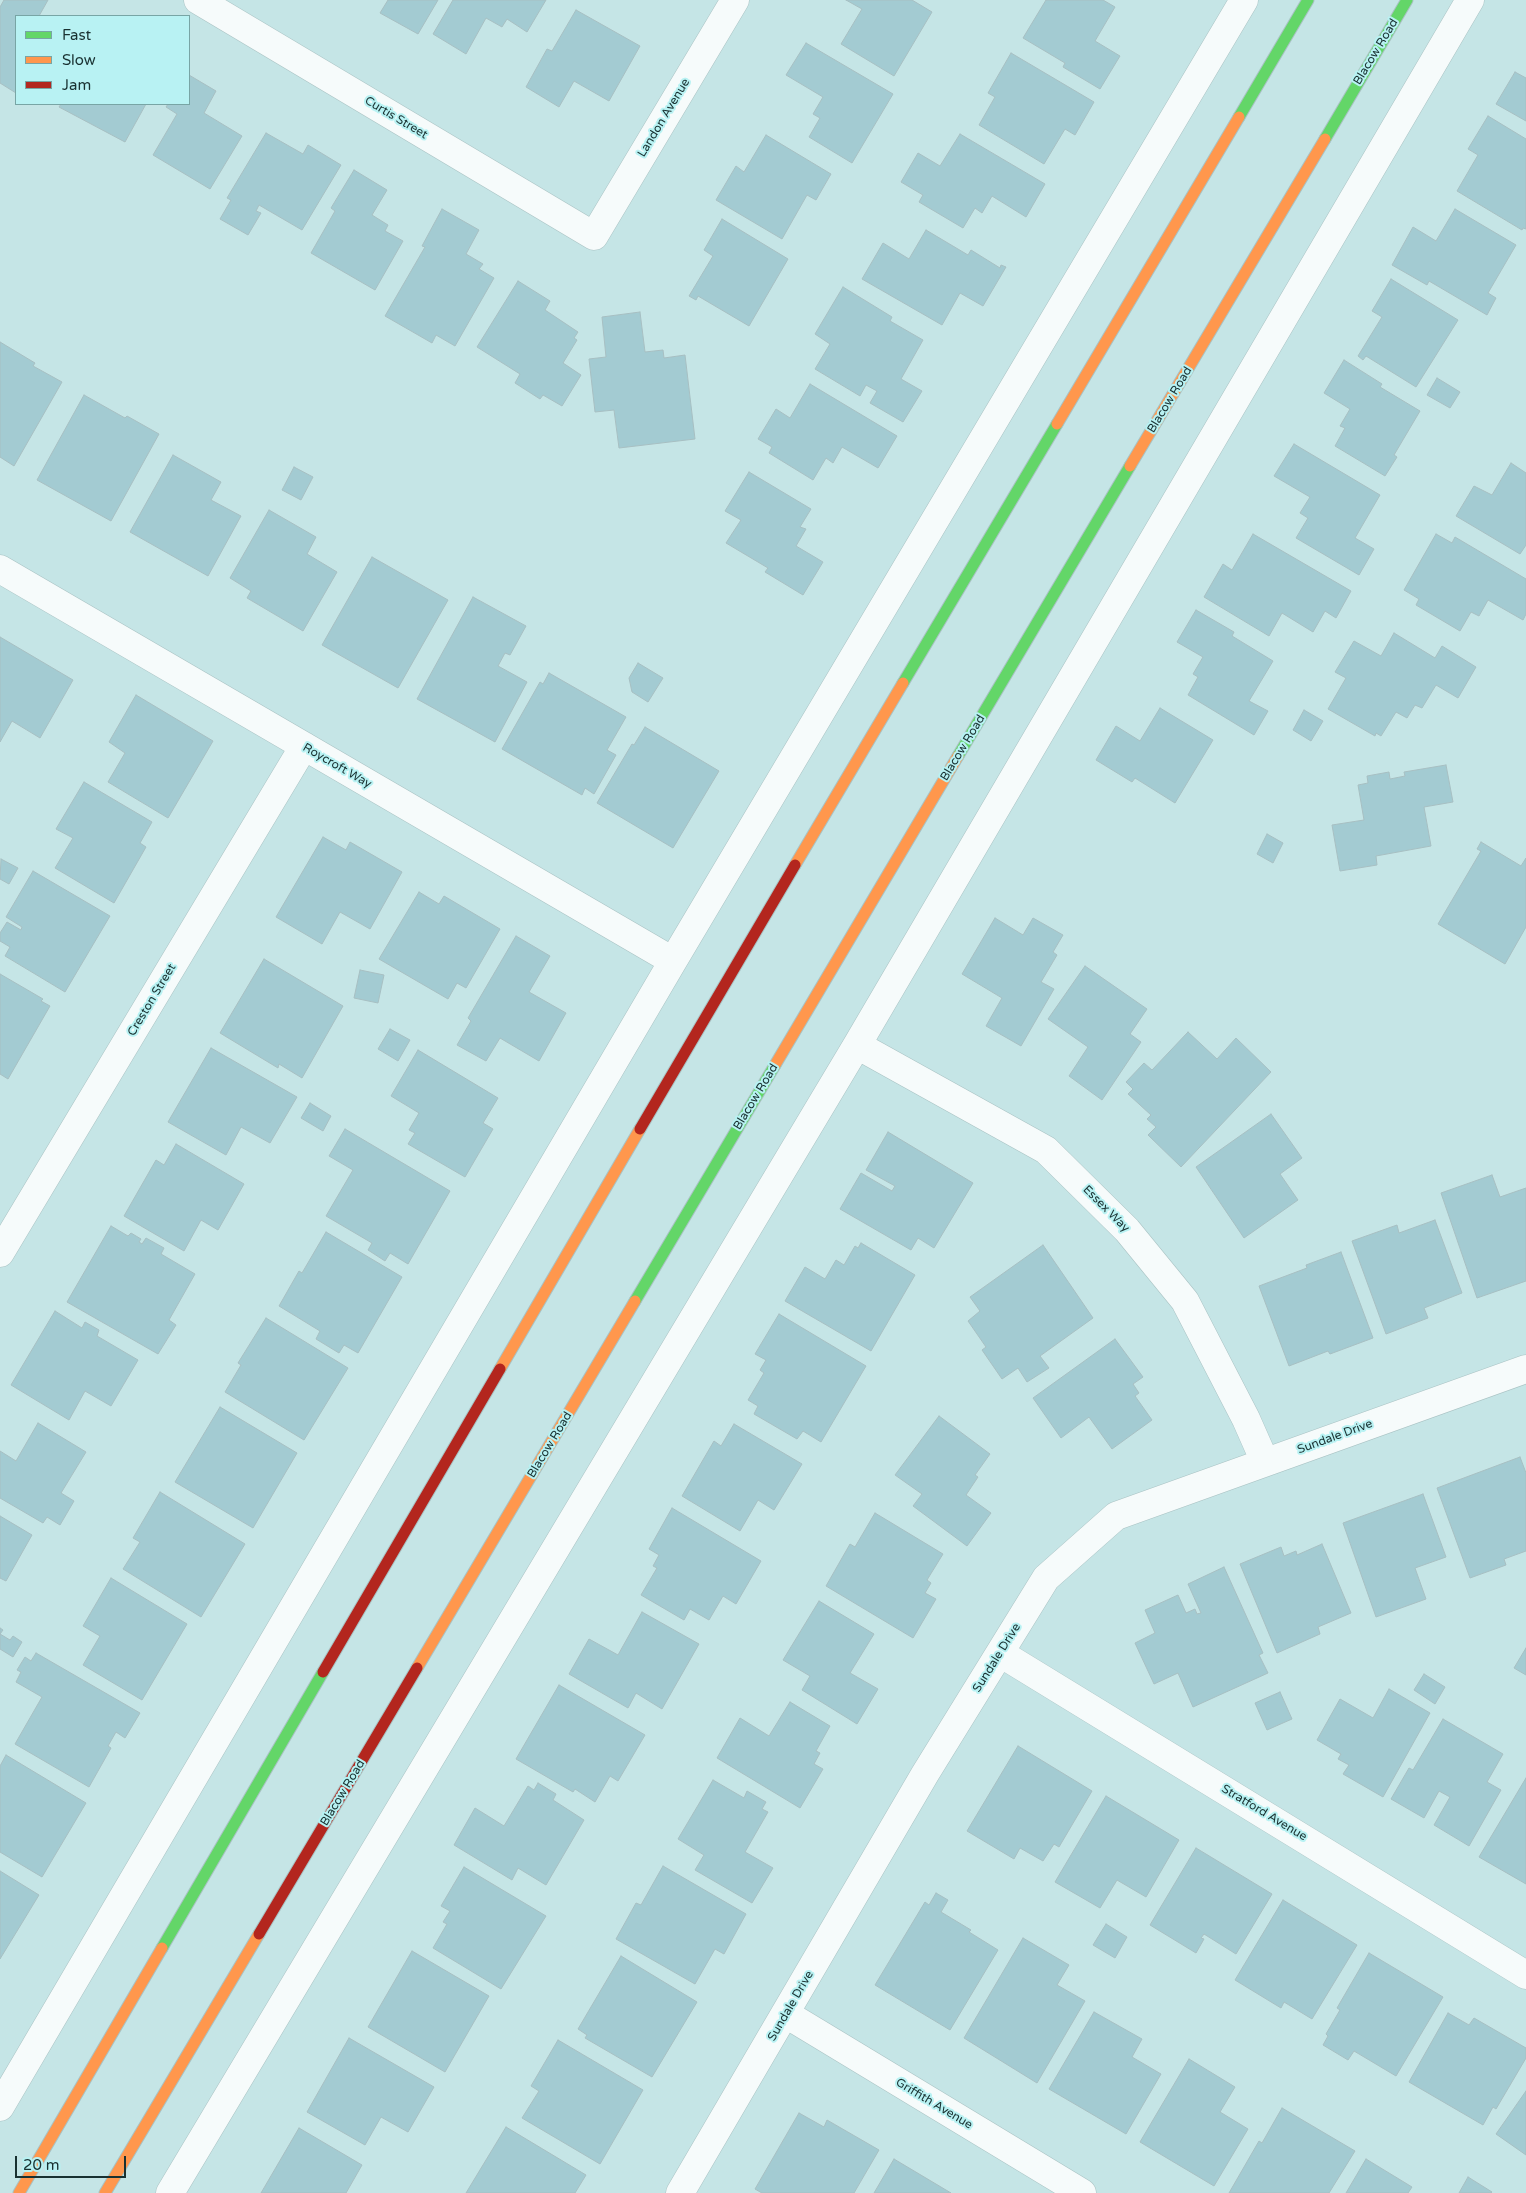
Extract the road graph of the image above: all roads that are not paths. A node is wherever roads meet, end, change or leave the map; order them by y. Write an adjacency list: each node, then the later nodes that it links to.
1 (198, 0): 7 (street, Curtis Street)
2 (735, 0): 7 (street, Landon Avenue)
3 (1244, 0): 10 (street)
4 (1308, 0): 19 (main road)
5 (1407, 0): 20 (main road, Blacow Road)
6 (1470, 0): 11 (street)
7 (594, 236)
8 (0, 569): 9 (street, Roycroft Way)
9 (304, 746): 10 (street, Roycroft Way); 12 (street, Creston Street)
10 (673, 961): 18 (street)
11 (857, 1045): 14 (street, Essex Way); 21 (street)
12 (0, 1253)
13 (1526, 1369): 14 (street, Sundale Drive)
14 (1265, 1462): 15 (street, Sundale Drive)
15 (1000, 1654): 16 (street, Stratford Avenue); 17 (street, Sundale Drive)
16 (1526, 1974)
17 (786, 2014): 22 (street, Sundale Drive); 23 (street, Griffith Avenue)
18 (0, 2107)
19 (19, 2193)
20 (105, 2193)
21 (170, 2193)
22 (680, 2193)
23 (1082, 2193)

